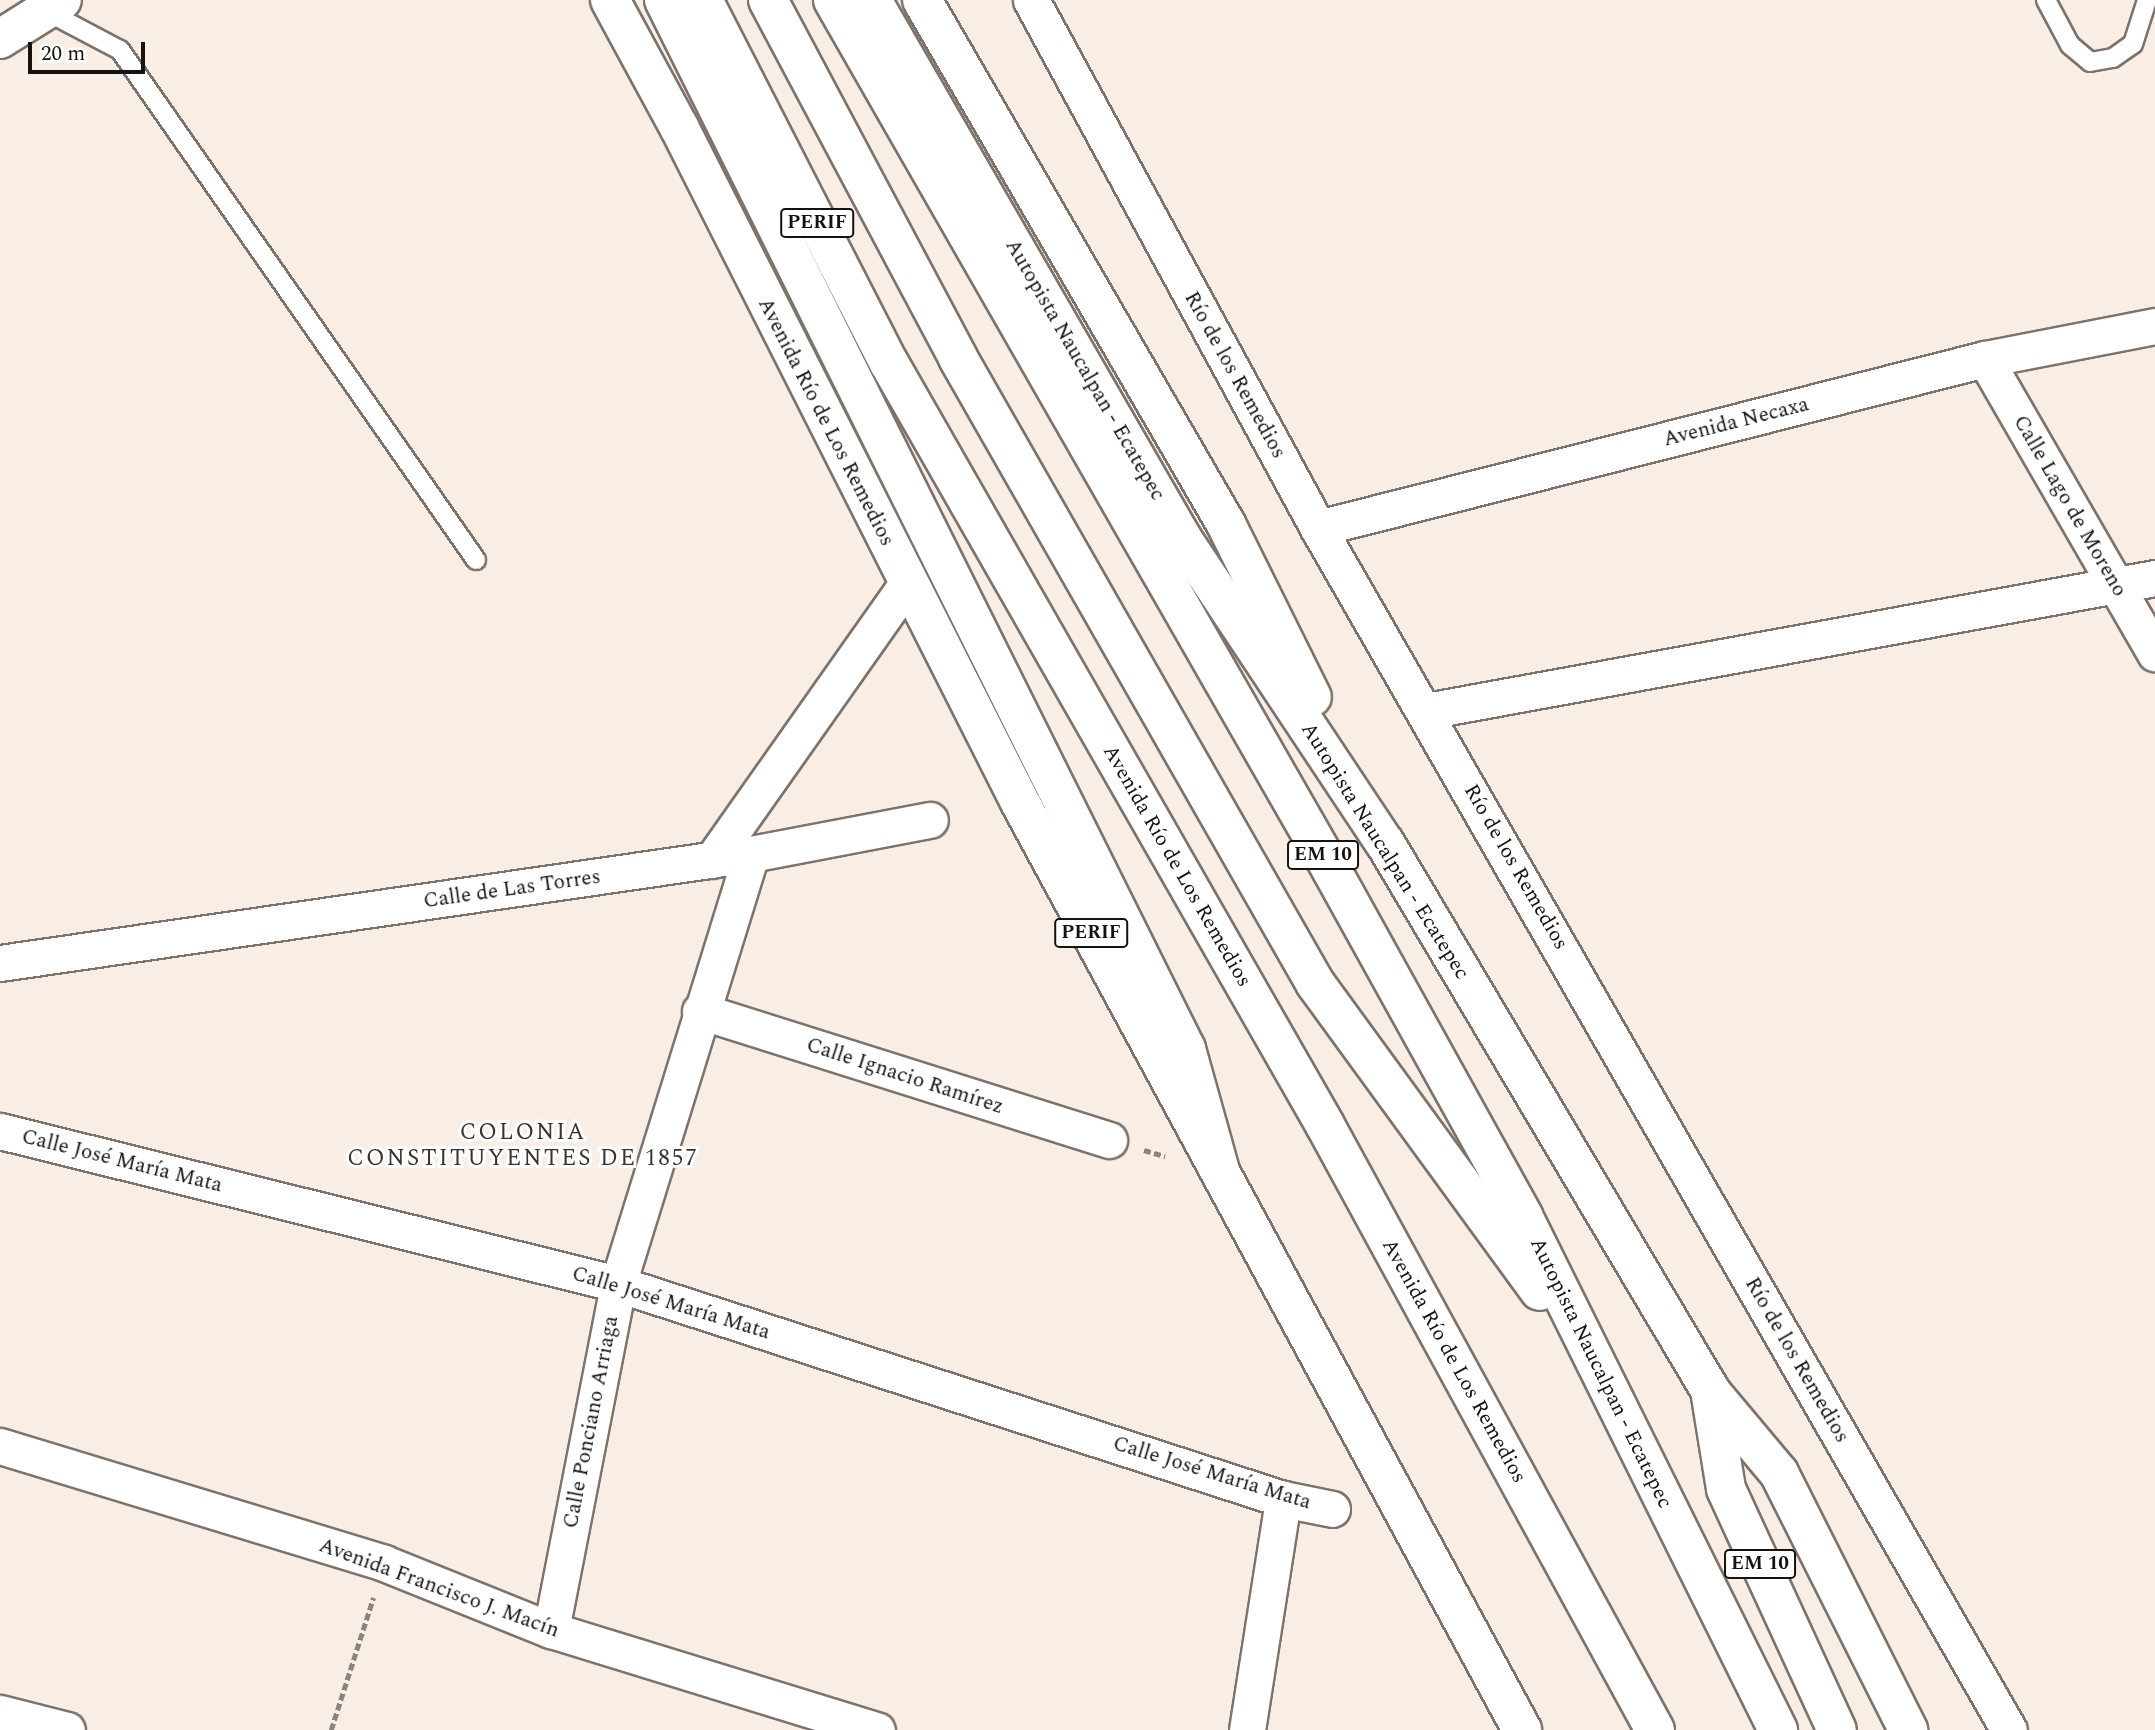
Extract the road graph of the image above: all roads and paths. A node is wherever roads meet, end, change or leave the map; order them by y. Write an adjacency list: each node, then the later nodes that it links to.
1 (610, 0): 18 (highway, Avenida Río de Los Remedios / PERIF)
2 (664, 0): 30 (highway)
3 (703, 0): 45 (highway, Avenida Río de Los Remedios / PERIF)
4 (768, 0): 32 (highway)
5 (833, 0): 32 (highway, Autopista Naucalpan - Ecatepec / EM 10)
6 (872, 0): 23 (highway, Autopista Naucalpan - Ecatepec / EM 10)
7 (922, 0): 23 (highway)
8 (1031, 0): 15 (street, Río de los Remedios)
9 (2046, 0): 10 (lane)
10 (2147, 0)
11 (50, 3): 12 (highway); 16 (lane)
12 (0, 38)
13 (2155, 326): 14 (street, Avenida Necaxa)
14 (1985, 359): 15 (street, Avenida Necaxa); 19 (street, Calle Lago de Moreno)
15 (1318, 528): 21 (street, Río de los Remedios)
16 (476, 559)
17 (2155, 578): 19 (street)
18 (907, 584): 25 (street); 30 (highway, Avenida Río de Los Remedios / PERIF)
19 (2117, 586): 20 (street, Calle Lago de Moreno); 21 (street)
20 (2155, 653)
21 (1426, 710): 49 (street, Río de los Remedios)
22 (930, 820): 24 (street, Calle de Las Torres)
23 (1384, 843): 33 (highway, Autopista Naucalpan - Ecatepec / EM 10)
24 (751, 854): 25 (street, Calle de Las Torres); 27 (street, Calle Ponciano Arriaga)
25 (712, 860): 26 (street, Calle de Las Torres)
26 (0, 963)
27 (700, 1011): 29 (street, Calle Ignacio Ramírez); 31 (street, Calle Ponciano Arriaga)
28 (0, 1131): 31 (street, Calle José María Mata)
29 (1109, 1140)
30 (1220, 1171): 44 (highway, Avenida Río de Los Remedios / PERIF)
31 (618, 1284): 35 (street, Calle José María Mata); 38 (street, Calle Ponciano Arriaga)
32 (1606, 1381): 46 (highway, Autopista Naucalpan - Ecatepec / EM 10)
33 (1710, 1390): 47 (highway, Autopista Naucalpan - Ecatepec / EM 10); 48 (highway)
34 (0, 1446): 37 (street, Avenida Francisco J. Macín)
35 (1283, 1499): 36 (street, Calle José María Mata); 43 (street)
36 (1332, 1509)
37 (384, 1563): 38 (street, Avenida Francisco J. Macín); 41 (path)
38 (551, 1630): 42 (street, Avenida Francisco J. Macín)
39 (0, 1713): 40 (street)
40 (67, 1730)
41 (331, 1730)
42 (877, 1730)
43 (1247, 1730)
44 (1522, 1730)
45 (1656, 1730)
46 (1777, 1730)
47 (1837, 1730)
48 (1908, 1730)
49 (2009, 1730)

